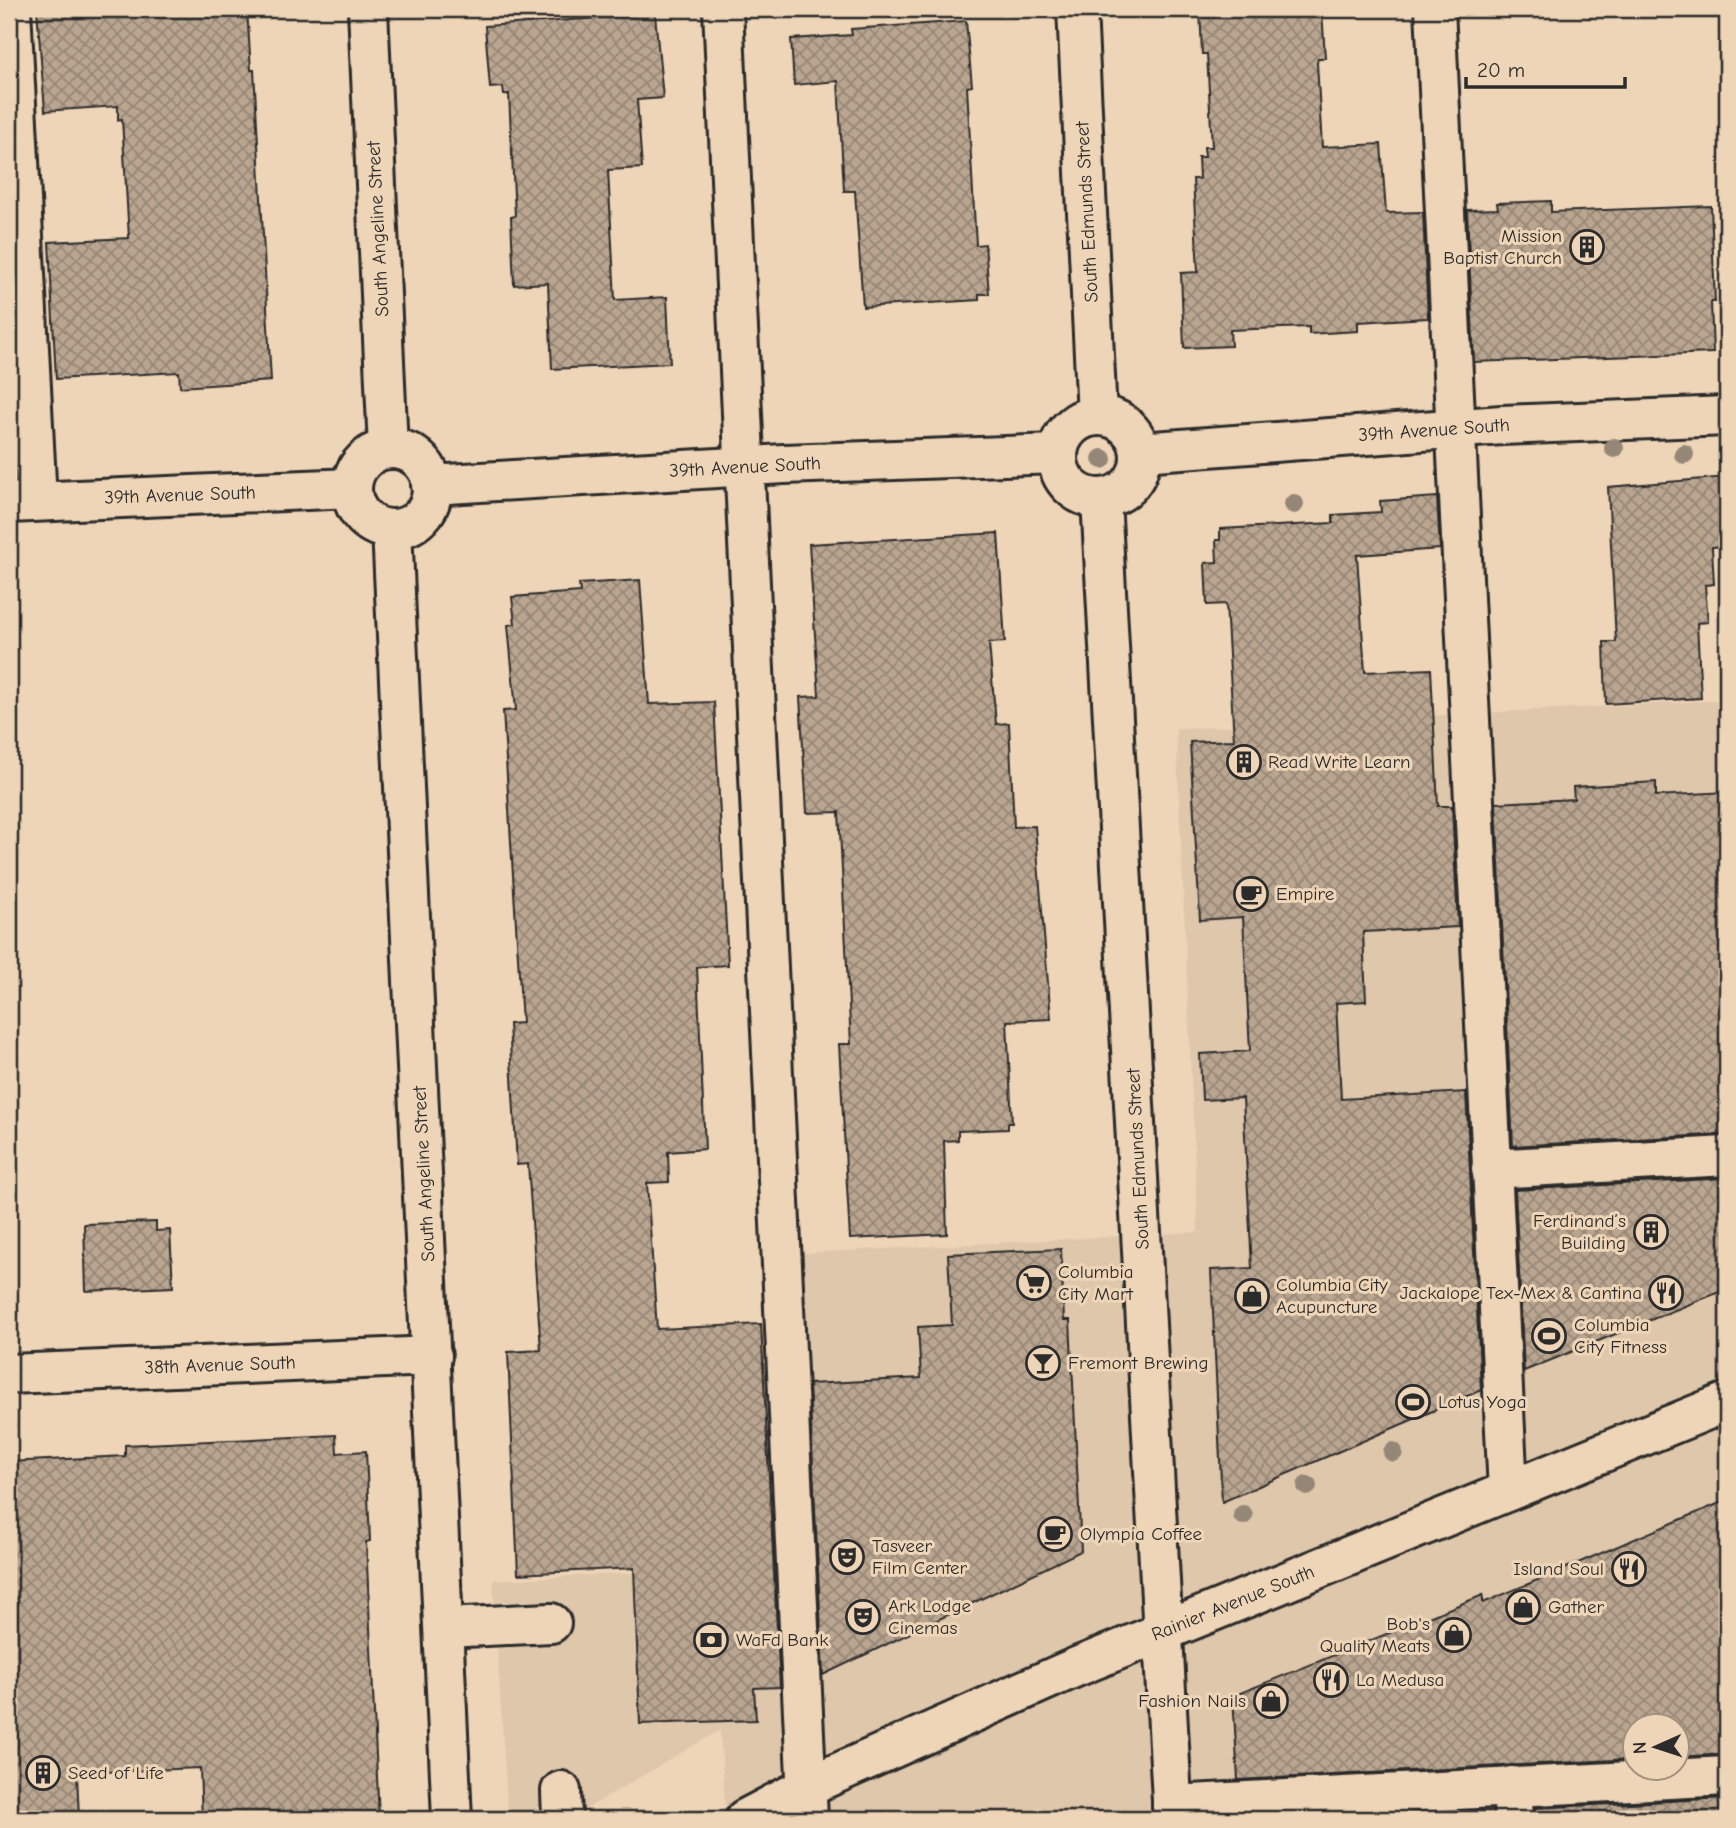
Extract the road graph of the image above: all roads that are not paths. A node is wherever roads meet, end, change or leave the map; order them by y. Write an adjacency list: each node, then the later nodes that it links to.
1 (11, 9): 16 (street)
2 (368, 9): 9 (street, South Angeline Street)
3 (723, 9): 12 (street)
4 (1077, 9): 6 (street, South Edmunds Street)
5 (1435, 9): 8 (street)
6 (1097, 416): 10 (street); 11 (street)
7 (1727, 416): 8 (street, 39th Avenue South)
8 (1454, 428): 10 (street, 39th Avenue South); 19 (street)
9 (388, 449): 13 (street); 14 (street)
10 (1141, 452): 15 (street)
11 (1058, 454): 12 (street, 39th Avenue South); 15 (street)
12 (746, 466): 13 (street, 39th Avenue South); 28 (street)
13 (431, 485): 17 (street)
14 (352, 488): 16 (street, 39th Avenue South); 17 (street)
15 (1101, 499): 26 (street, South Edmunds Street)
16 (23, 502)
17 (392, 529): 20 (street, South Angeline Street)
18 (1727, 1156): 19 (street)
19 (1491, 1169): 23 (street)
20 (432, 1356): 21 (street, 38th Avenue South); 25 (street, South Angeline Street)
21 (9, 1374)
22 (1727, 1402): 23 (street, Rainier Avenue South)
23 (1508, 1491): 26 (street, Rainier Avenue South)
24 (551, 1623): 25 (street)
25 (444, 1628): 31 (street, South Angeline Street)
26 (1165, 1631): 28 (street, Rainier Avenue South); 30 (street, South Edmunds Street)
27 (1727, 1776): 29 (street)
28 (807, 1803): 32 (street, Rainier Avenue South)
29 (1513, 1803): 30 (street)
30 (1172, 1812)
31 (453, 1819)
32 (745, 1819)

